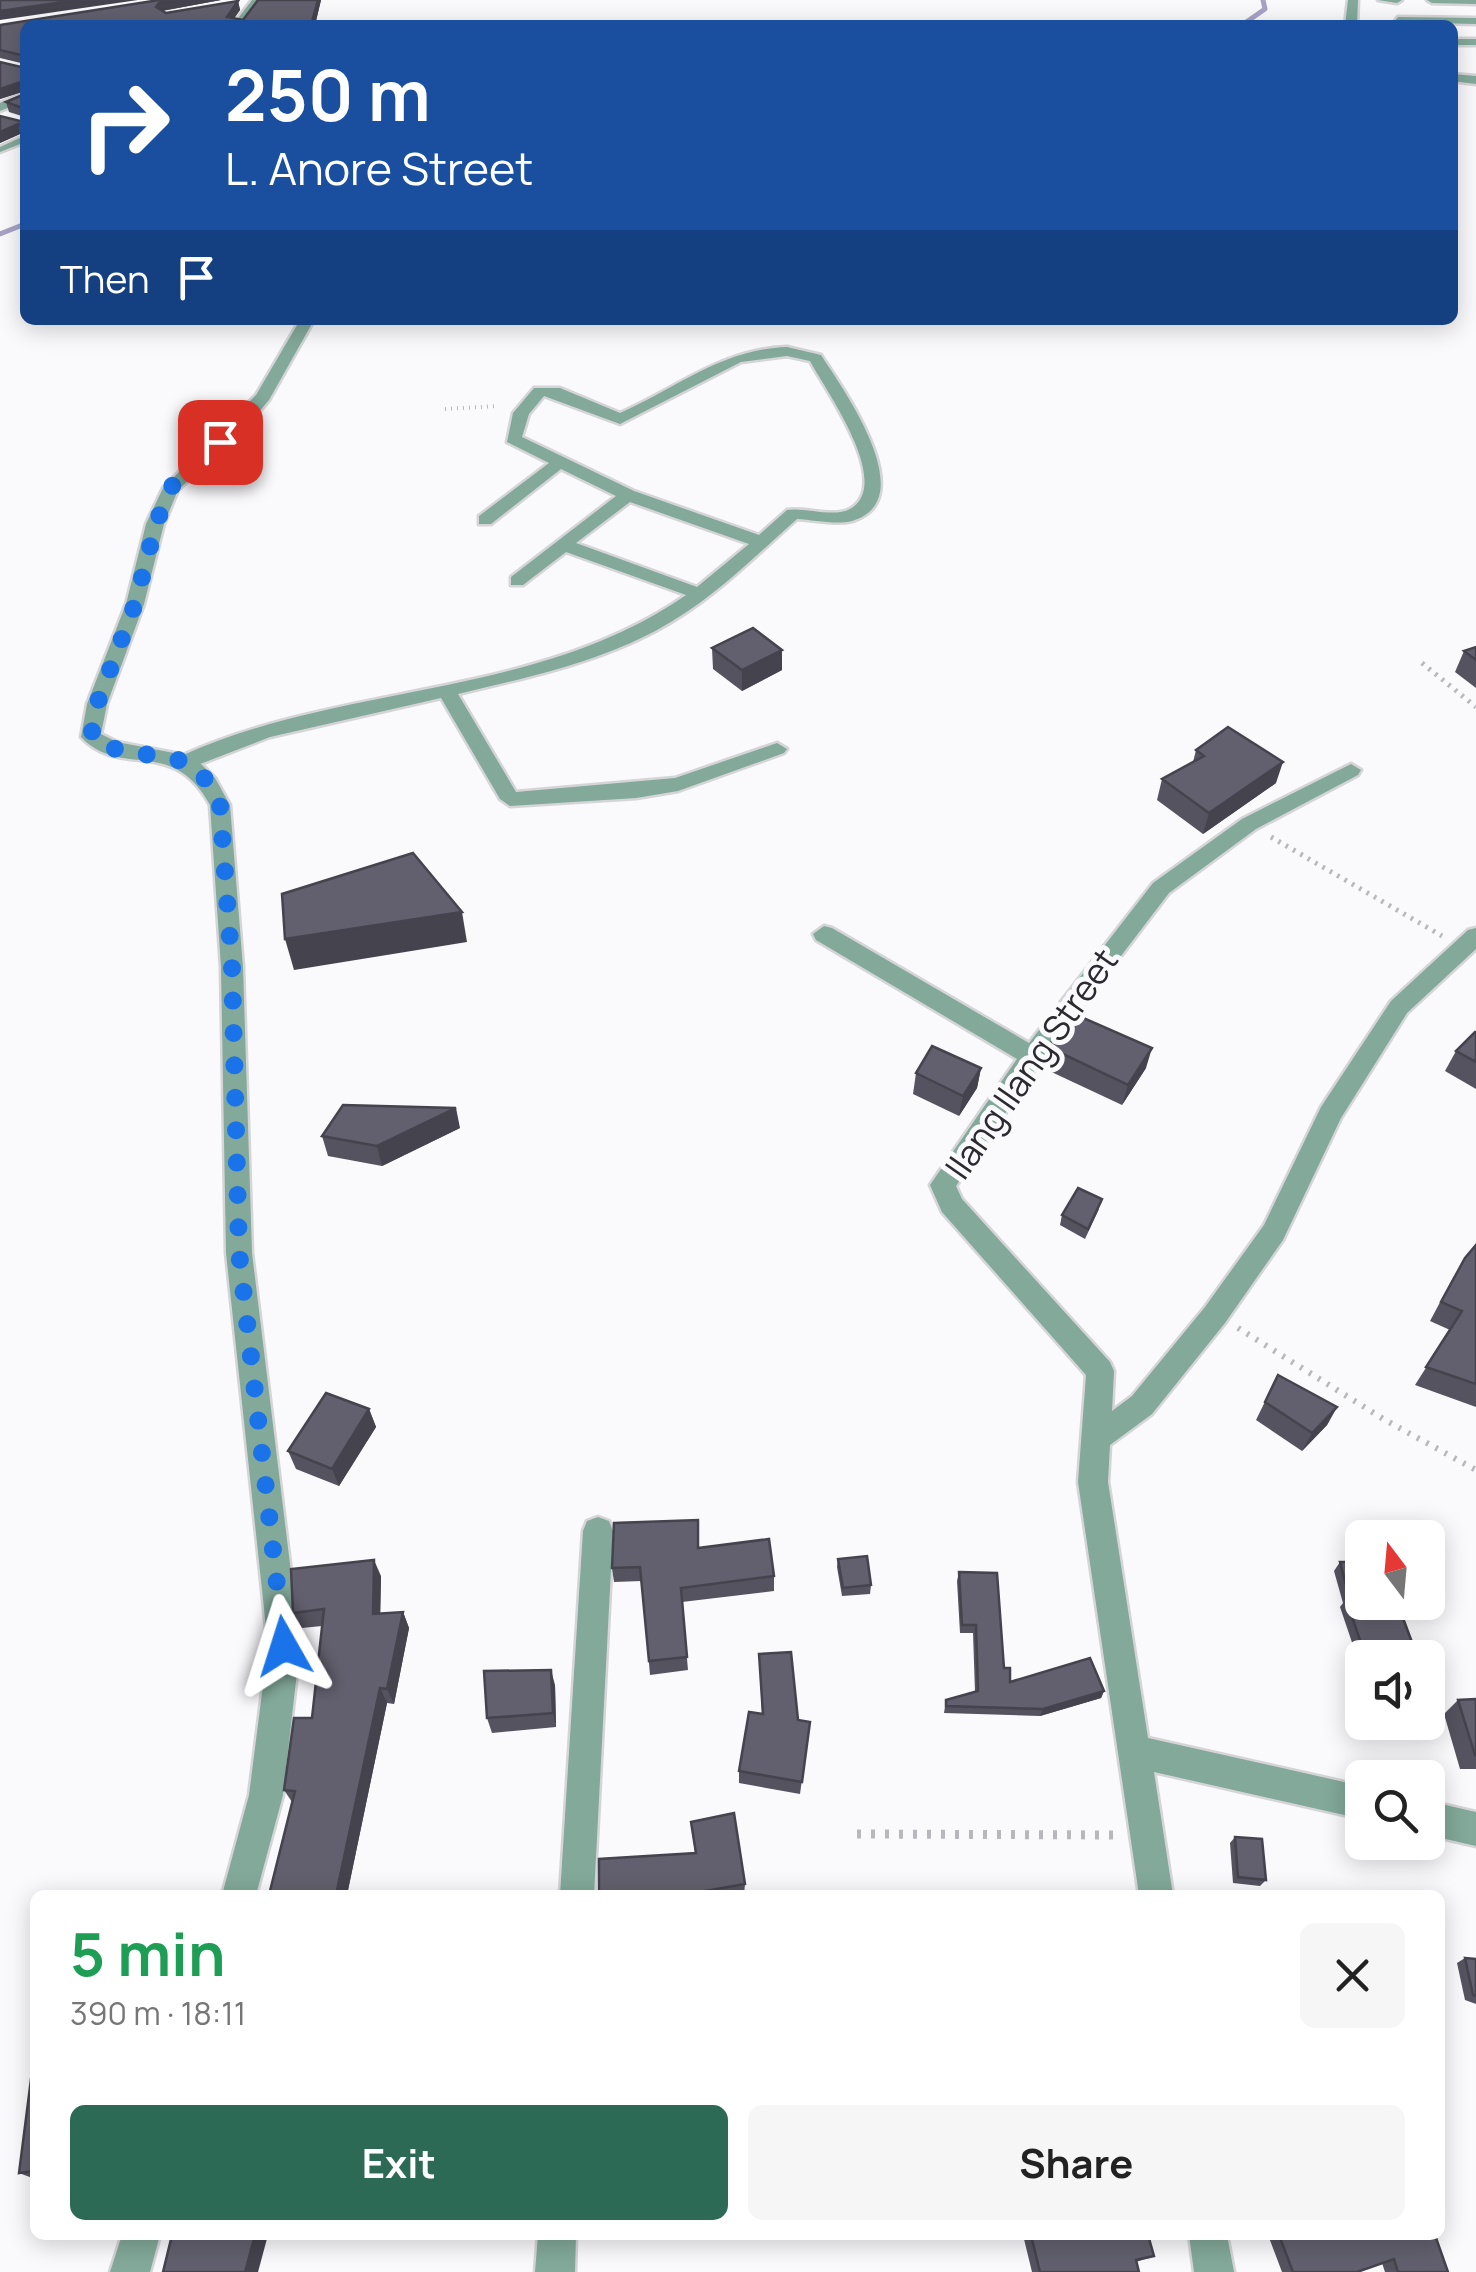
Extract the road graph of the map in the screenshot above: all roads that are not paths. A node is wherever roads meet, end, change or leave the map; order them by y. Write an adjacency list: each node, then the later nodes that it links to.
1 (258, 0): 6 (street)
2 (1383, 0): 3 (street)
3 (1397, 0)
4 (1432, 0): 5 (street)
5 (1476, 0)
6 (243, 20)
7 (304, 325): 17 (street)
8 (560, 462): 9 (street); 10 (street); 11 (street)
9 (628, 495): 11 (street); 12 (street)
10 (485, 520)
11 (760, 542): 14 (street)
12 (564, 545): 13 (street); 14 (street)
13 (517, 580)
14 (698, 593): 15 (street)
15 (446, 690): 16 (street); 17 (street)
16 (777, 749)
17 (188, 761): 28 (street)
18 (1350, 770): 21 (street, Ilang Ilang Street)
19 (824, 934): 21 (street)
20 (1470, 942): 22 (street)
21 (1032, 1056): 22 (street, Ilang Ilang Street)
22 (1098, 1436): 24 (street, Ilang Ilang Street)
23 (598, 1531): 29 (street)
24 (1134, 1751): 25 (street); 30 (street, Ilang Ilang Street)
25 (1345, 1799)
26 (1445, 1822): 27 (street)
27 (1476, 1829)
28 (239, 1890)
29 (577, 1890)
30 (1155, 1890)
31 (140, 2240): 34 (street)
32 (557, 2240): 35 (street)
33 (1209, 2240): 36 (street)
34 (130, 2272)
35 (555, 2272)
36 (1214, 2272)

